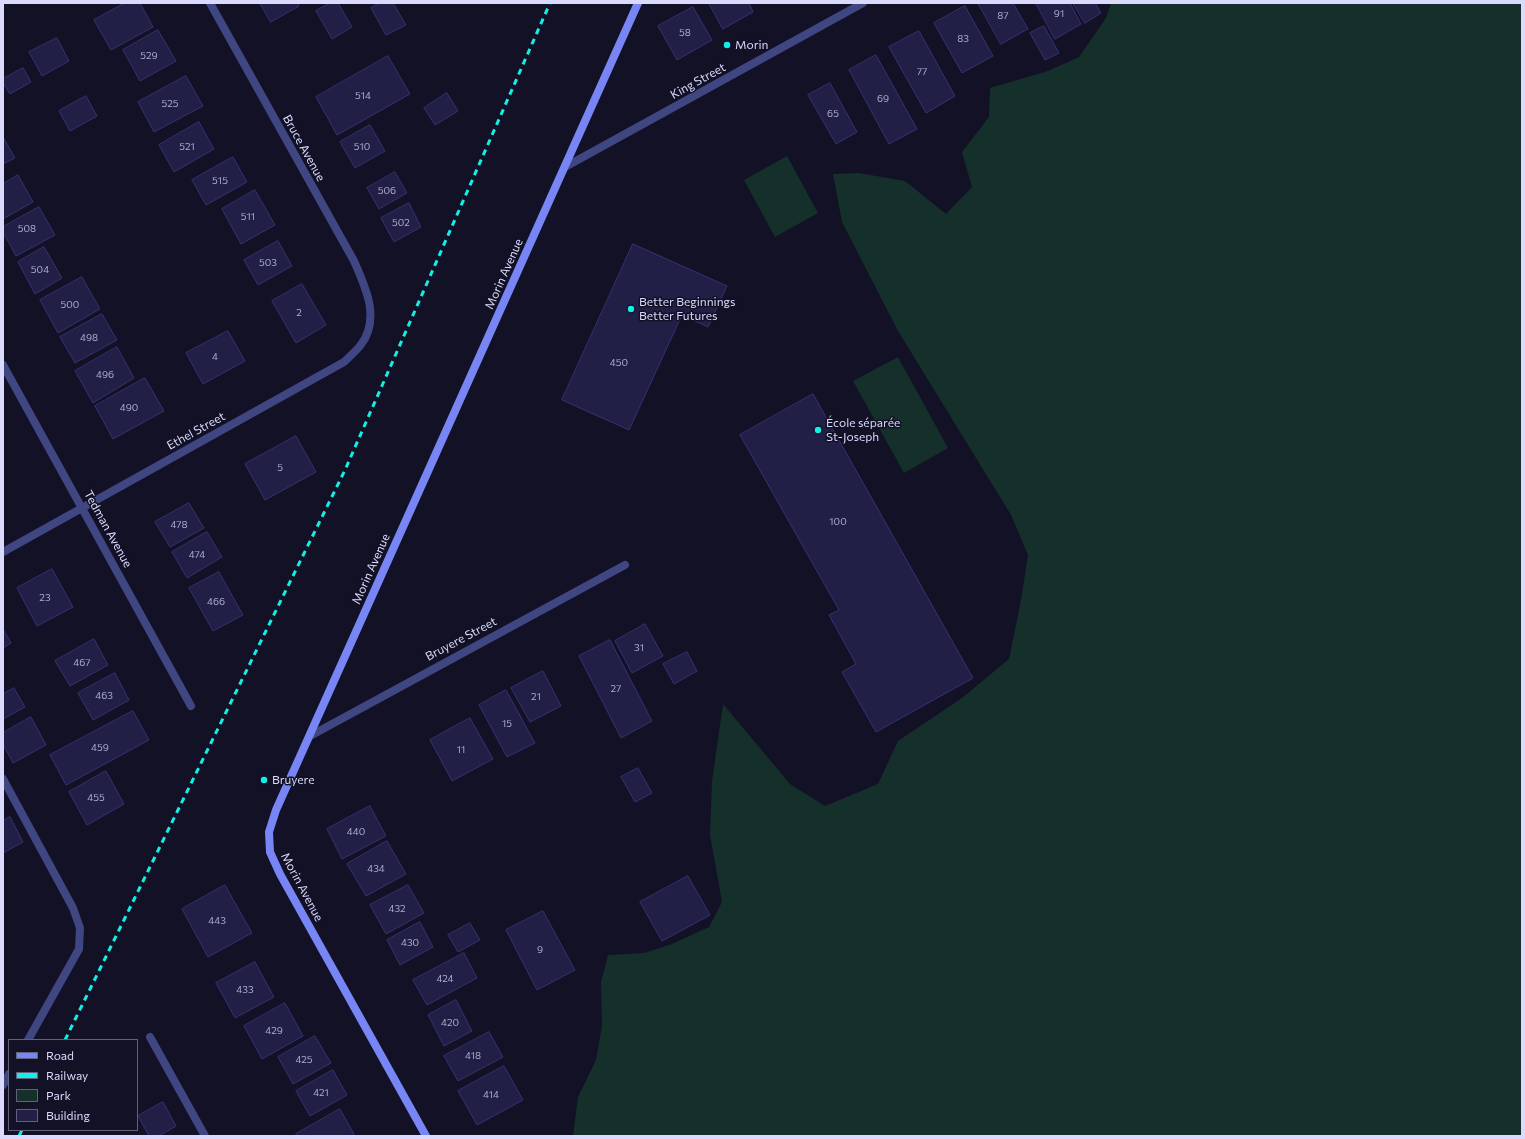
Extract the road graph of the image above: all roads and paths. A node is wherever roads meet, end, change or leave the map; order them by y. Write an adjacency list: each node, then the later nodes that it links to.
1 (210, 3): 5 (street, Bruce Avenue)
2 (638, 3): 4 (street, Morin Avenue)
3 (863, 3): 4 (street, King Street)
4 (565, 167): 11 (street, Morin Avenue)
5 (371, 307): 7 (street, Ethel Street)
6 (3, 365): 7 (street, Tedman Avenue)
7 (82, 508): 8 (street, Ethel Street); 10 (street, Tedman Avenue)
8 (3, 552)
9 (625, 565): 11 (street, Bruyere Street)
10 (191, 706)
11 (310, 736): 18 (street, Morin Avenue)
12 (3, 779): 14 (street)
13 (150, 1037): 17 (street)
14 (29, 1039)
15 (8, 1076): 16 (street)
16 (3, 1085)
17 (205, 1136)
18 (426, 1136)

